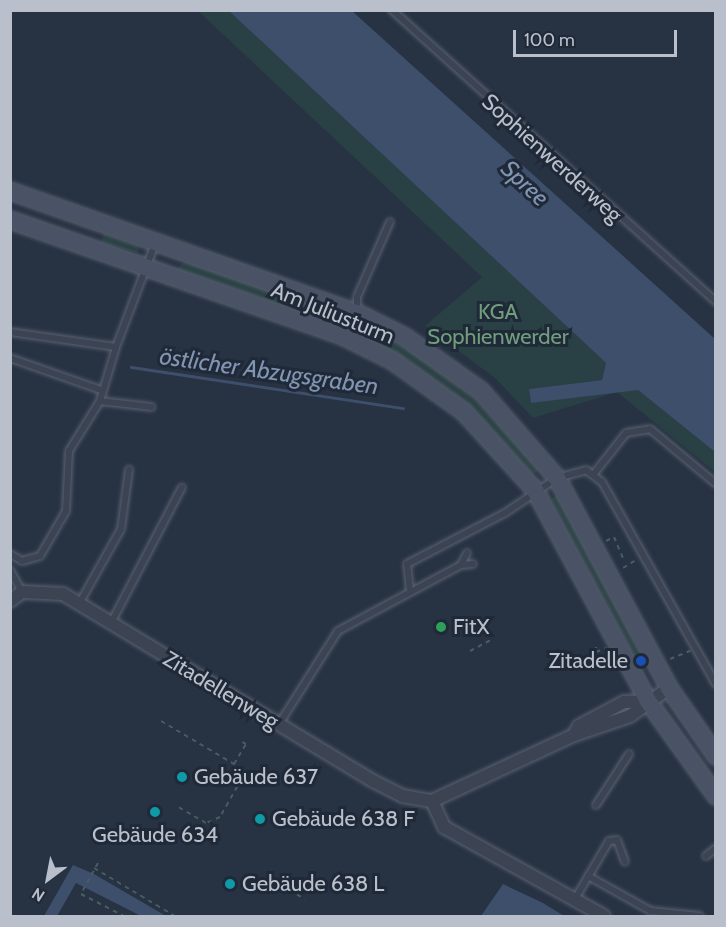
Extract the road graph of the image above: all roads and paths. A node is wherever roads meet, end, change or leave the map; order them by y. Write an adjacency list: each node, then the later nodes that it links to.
1 (392, 10): 7 (lane, Sophienwerderweg)
2 (10, 190): 5 (main road, Am Juliusturm)
3 (10, 220): 6 (main road, Am Juliusturm)
4 (390, 222): 8 (lane)
5 (156, 241): 6 (lane); 8 (main road, Am Juliusturm)
6 (147, 268): 10 (lane); 20 (main road, Am Juliusturm)
7 (716, 302)
8 (357, 313): 17 (main road, Am Juliusturm)
9 (10, 332): 10 (lane)
10 (116, 347): 12 (lane)
11 (10, 358): 12 (lane)
12 (102, 390): 13 (lane)
13 (100, 401): 14 (lane); 23 (lane)
14 (152, 407)
15 (129, 470): 33 (lane)
16 (593, 476): 17 (lane); 18 (lane); 24 (lane)
17 (557, 478): 20 (lane); 42 (main road, Am Juliusturm)
18 (716, 484)
19 (182, 488): 34 (lane)
20 (535, 490): 30 (lane); 43 (main road, Am Juliusturm)
21 (605, 542): 25 (path)
22 (467, 553): 27 (lane)
23 (10, 554)
24 (644, 556): 28 (path); 37 (lane)
25 (622, 558)
26 (473, 564): 27 (lane)
27 (461, 565): 30 (lane)
28 (623, 568)
29 (10, 570): 31 (lane)
30 (410, 591): 45 (lane)
31 (22, 592): 32 (street); 33 (street, Zitadellenweg)
32 (10, 601)
33 (79, 604): 34 (street, Zitadellenweg)
34 (111, 623): 45 (street, Zitadellenweg)
35 (493, 639): 38 (path)
36 (594, 648): 39 (path)
37 (695, 648): 40 (path); 41 (lane)
38 (470, 651)
39 (604, 651)
40 (670, 660)
41 (716, 684)
42 (669, 688): 43 (street); 48 (main road, Am Juliusturm)
43 (648, 701): 50 (main road, Am Juliusturm); 51 (street)
44 (161, 721): 49 (path)
45 (279, 724): 51 (street, Zitadellenweg)
46 (242, 742): 49 (path)
47 (629, 754): 53 (lane)
48 (716, 756)
49 (234, 764): 52 (path)
50 (716, 796)
51 (432, 801): 62 (street)
52 (177, 806)
53 (596, 806)
54 (716, 848): 55 (lane)
55 (706, 856)
56 (625, 862): 59 (lane)
57 (98, 863): 58 (path)
58 (94, 870): 64 (path); 65 (path)
59 (588, 876): 62 (lane); 68 (lane)
60 (274, 880): 61 (path)
61 (304, 900)
62 (575, 900): 67 (street)
63 (167, 904): 64 (path)
64 (164, 910): 66 (path)
65 (124, 916)
66 (175, 916)
67 (604, 916)
68 (700, 916)

